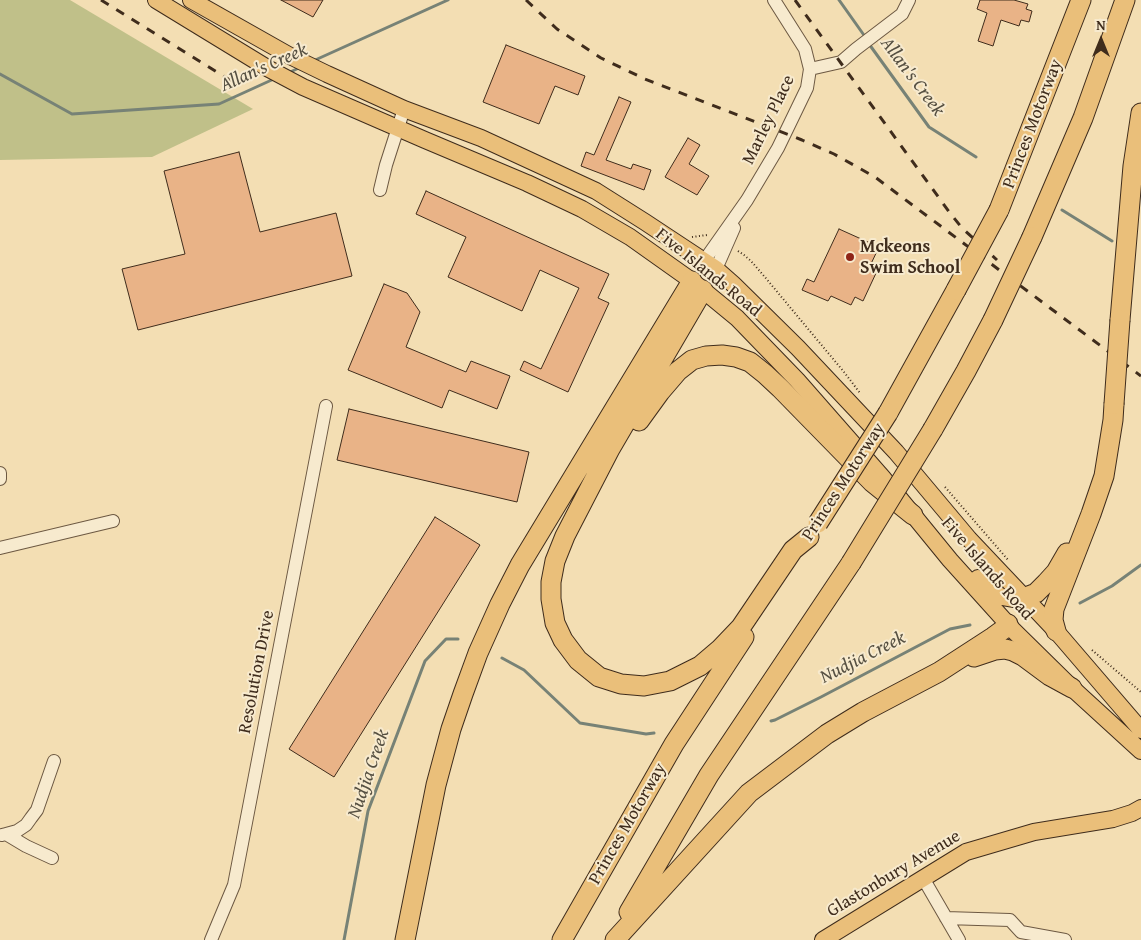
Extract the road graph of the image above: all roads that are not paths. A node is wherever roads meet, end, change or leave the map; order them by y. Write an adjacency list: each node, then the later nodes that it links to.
1 (156, 0): 10 (main road, Five Islands Road)
2 (191, 0): 8 (main road, Five Islands Road)
3 (774, 0): 7 (street, Marley Place)
4 (909, 0): 7 (street)
5 (1081, 0): 21 (highway, Princes Motorway, bridge)
6 (1125, 0): 42 (highway, bridge)
7 (810, 70): 12 (street, Marley Place)
8 (404, 109): 10 (street); 12 (main road, Five Islands Road)
9 (1141, 113): 18 (highway, bridge)
10 (398, 128): 11 (street); 13 (main road, Five Islands Road)
11 (380, 190)
12 (710, 265): 13 (main road); 24 (main road, Five Islands Road)
13 (698, 286): 17 (highway); 19 (main road, Five Islands Road); 40 (highway)
14 (326, 406): 39 (street, Resolution Drive)
15 (0, 473): 16 (street)
16 (0, 478)
17 (595, 480): 19 (highway); 21 (highway)
18 (1091, 514): 24 (highway); 26 (highway)
19 (913, 515): 22 (main road, Five Islands Road)
20 (113, 521): 23 (street)
21 (814, 530): 41 (highway, Princes Motorway)
22 (935, 541): 24 (main road); 25 (main road, Five Islands Road)
23 (0, 548)
24 (1018, 598): 25 (main road); 26 (main road, Five Islands Road)
25 (1008, 624): 27 (highway); 28 (main road, Five Islands Road)
26 (1056, 631): 29 (main road, Five Islands Road)
27 (939, 672): 28 (highway); 42 (highway)
28 (1072, 688): 30 (main road, Five Islands Road)
29 (1141, 730)
30 (1141, 751)
31 (54, 761): 35 (street)
32 (1141, 808): 34 (main road, Glastonbury Avenue)
33 (1141, 820): 34 (main road, Glastonbury Avenue)
34 (1104, 821): 37 (main road, Glastonbury Avenue)
35 (3, 835): 36 (street)
36 (52, 858)
37 (923, 878): 38 (street); 43 (main road, Glastonbury Avenue)
38 (946, 918): 44 (street); 45 (street)
39 (211, 940)
40 (405, 940)
41 (562, 940)
42 (614, 940)
43 (823, 940)
44 (959, 940)
45 (1065, 940)

